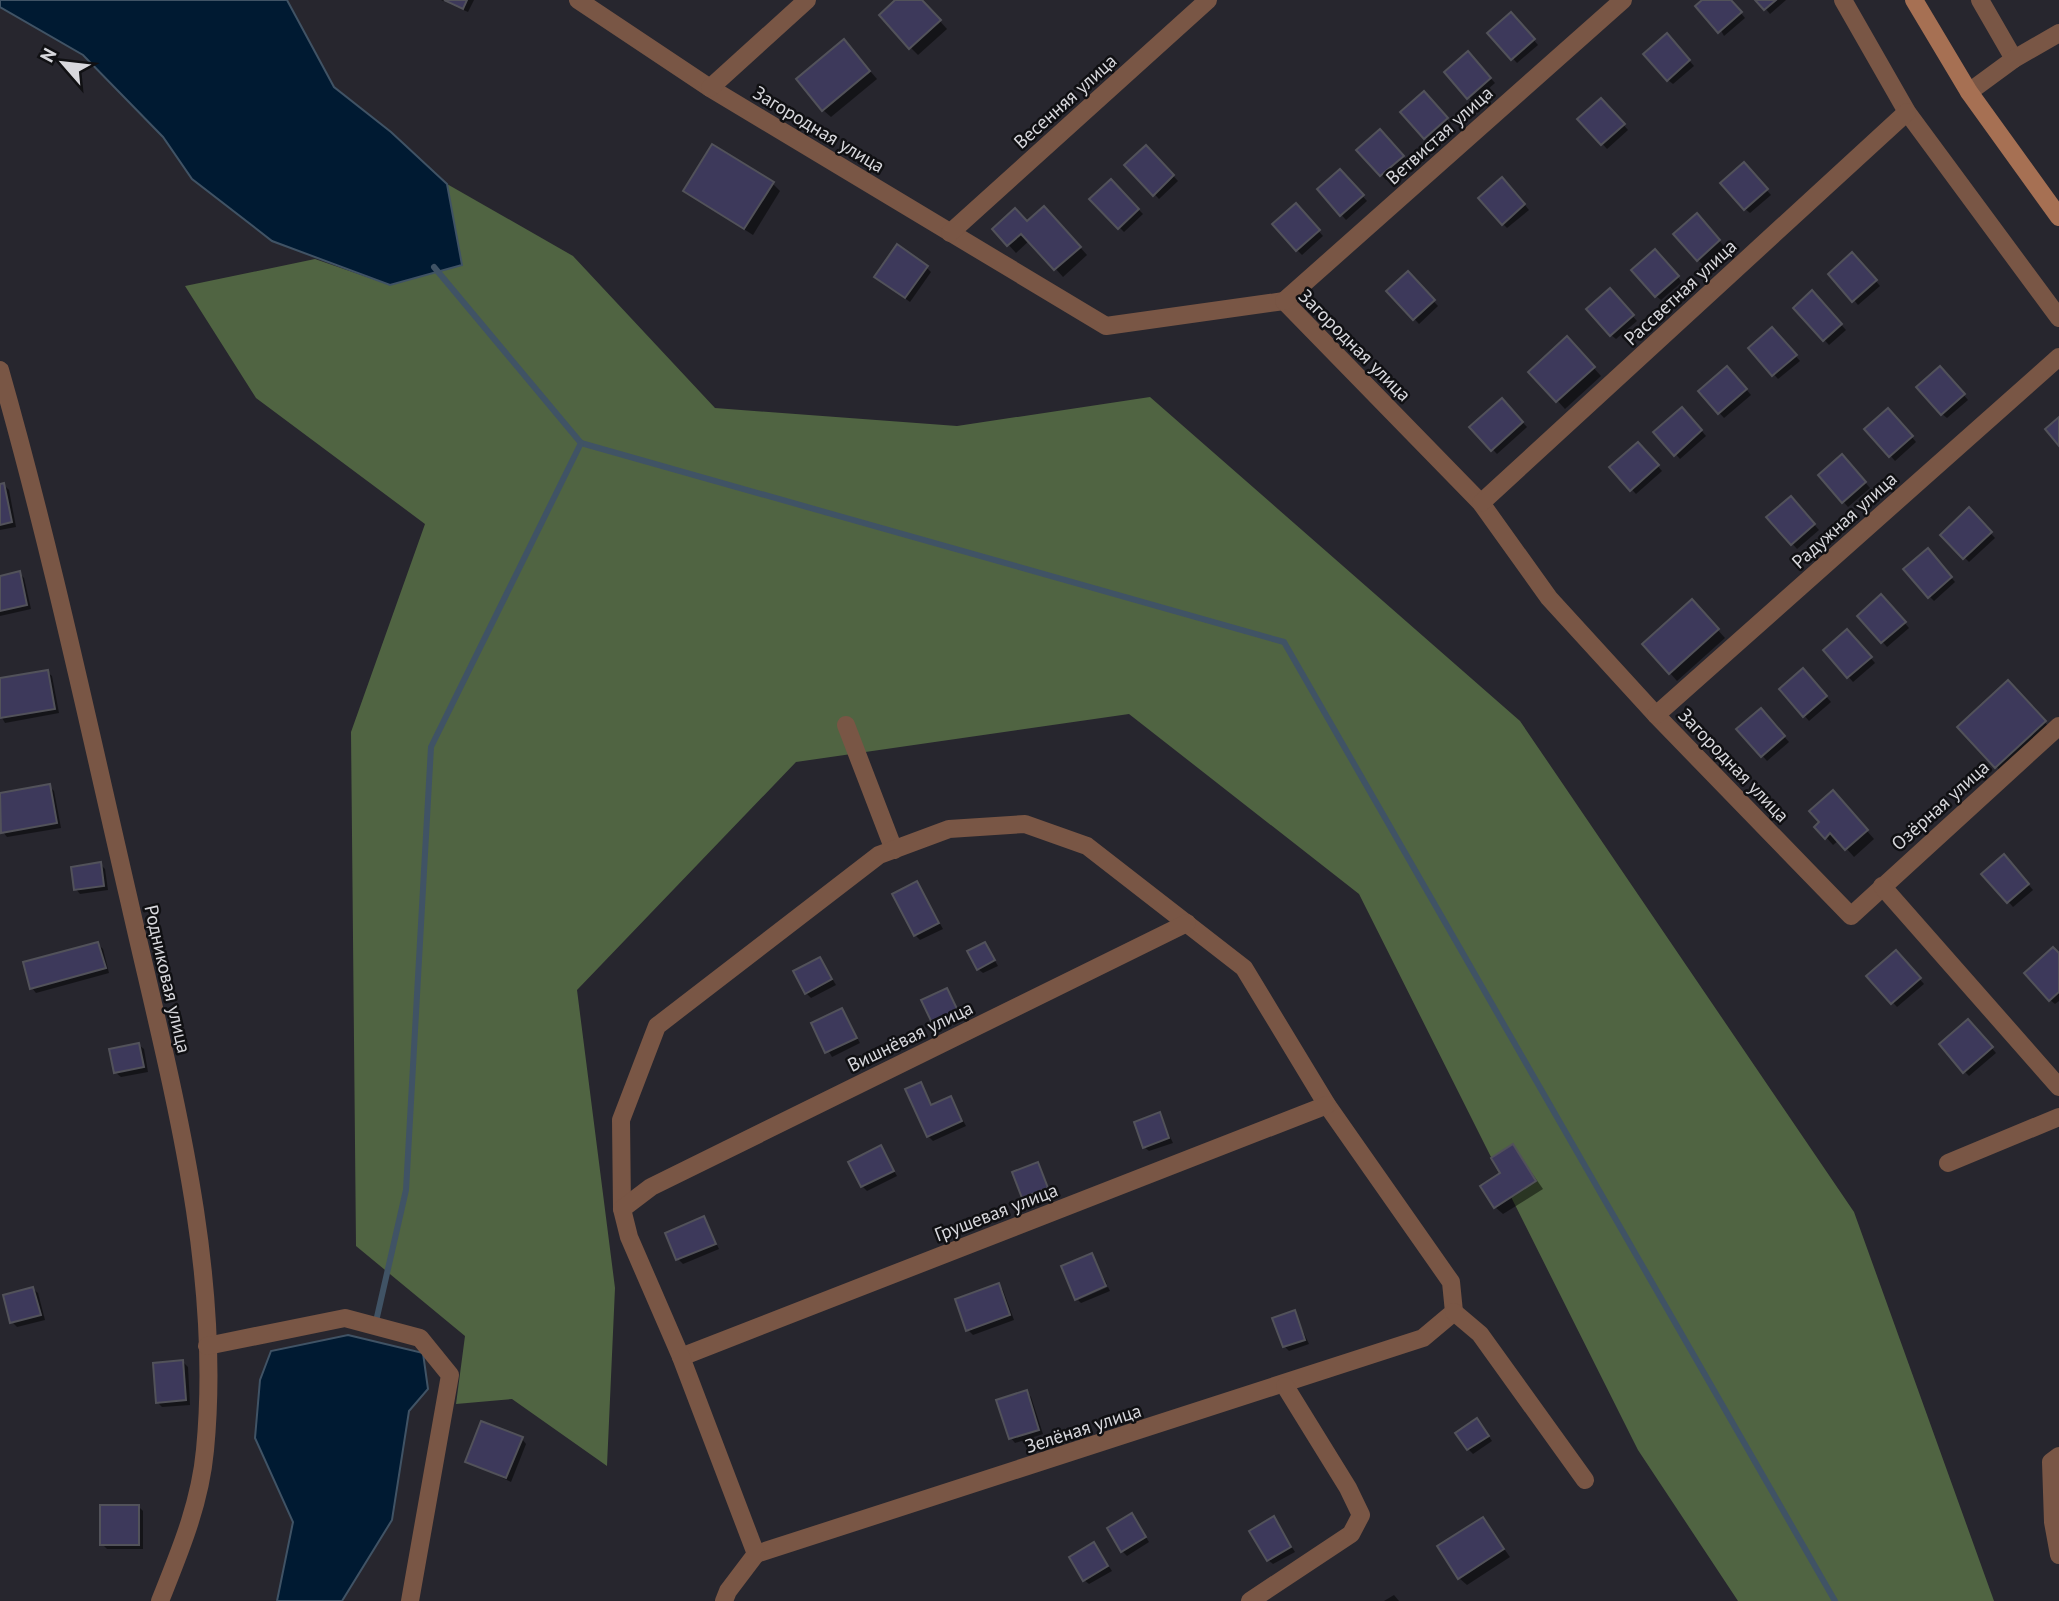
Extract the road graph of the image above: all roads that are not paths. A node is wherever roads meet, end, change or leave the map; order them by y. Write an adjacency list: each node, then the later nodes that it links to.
1 (578, 0): 10 (street, Загородная улица)
2 (807, 0): 10 (street)
3 (1208, 0): 14 (street, Весенняя улица)
4 (1623, 0): 15 (street, Ветвистая улица)
5 (1843, 0): 12 (street)
6 (1914, 0): 11 (street)
7 (1980, 0): 9 (street)
8 (2059, 33): 9 (street)
9 (2014, 59): 11 (street)
10 (710, 88): 14 (street, Загородная улица)
11 (1969, 92): 13 (street)
12 (1907, 112): 16 (street); 19 (street, Рассветная улица)
13 (2059, 217)
14 (950, 233): 15 (street, Загородная улица)
15 (1284, 301): 19 (street, Загородная улица)
16 (2059, 318)
17 (2059, 358): 20 (street, Радужная улица)
18 (0, 370): 33 (street, Родниковая улица)
19 (1481, 503): 20 (street, Загородная улица)
20 (1656, 715): 25 (street, Загородная улица)
21 (846, 725): 23 (street)
22 (2059, 726): 24 (street, Озёрная улица)
23 (894, 850): 26 (street); 31 (street)
24 (1882, 886): 25 (street, Озёрная улица); 27 (street)
25 (1851, 916)
26 (1187, 923): 28 (street); 31 (street, Вишнёвая улица)
27 (2059, 1087)
28 (1327, 1105): 32 (street); 34 (street, Грушевая улица)
29 (2059, 1117): 30 (street)
30 (1948, 1163)
31 (622, 1209): 34 (street)
32 (1454, 1312): 35 (street, Зелёная улица); 37 (street)
33 (207, 1346): 40 (street, Родниковая улица); 41 (street)
34 (681, 1357): 38 (street)
35 (1284, 1385): 38 (street, Зелёная улица); 43 (street)
36 (2055, 1459): 39 (street)
37 (1585, 1480)
38 (756, 1554): 42 (street)
39 (2059, 1555)
40 (160, 1601)
41 (410, 1601)
42 (724, 1601)
43 (1250, 1601)

